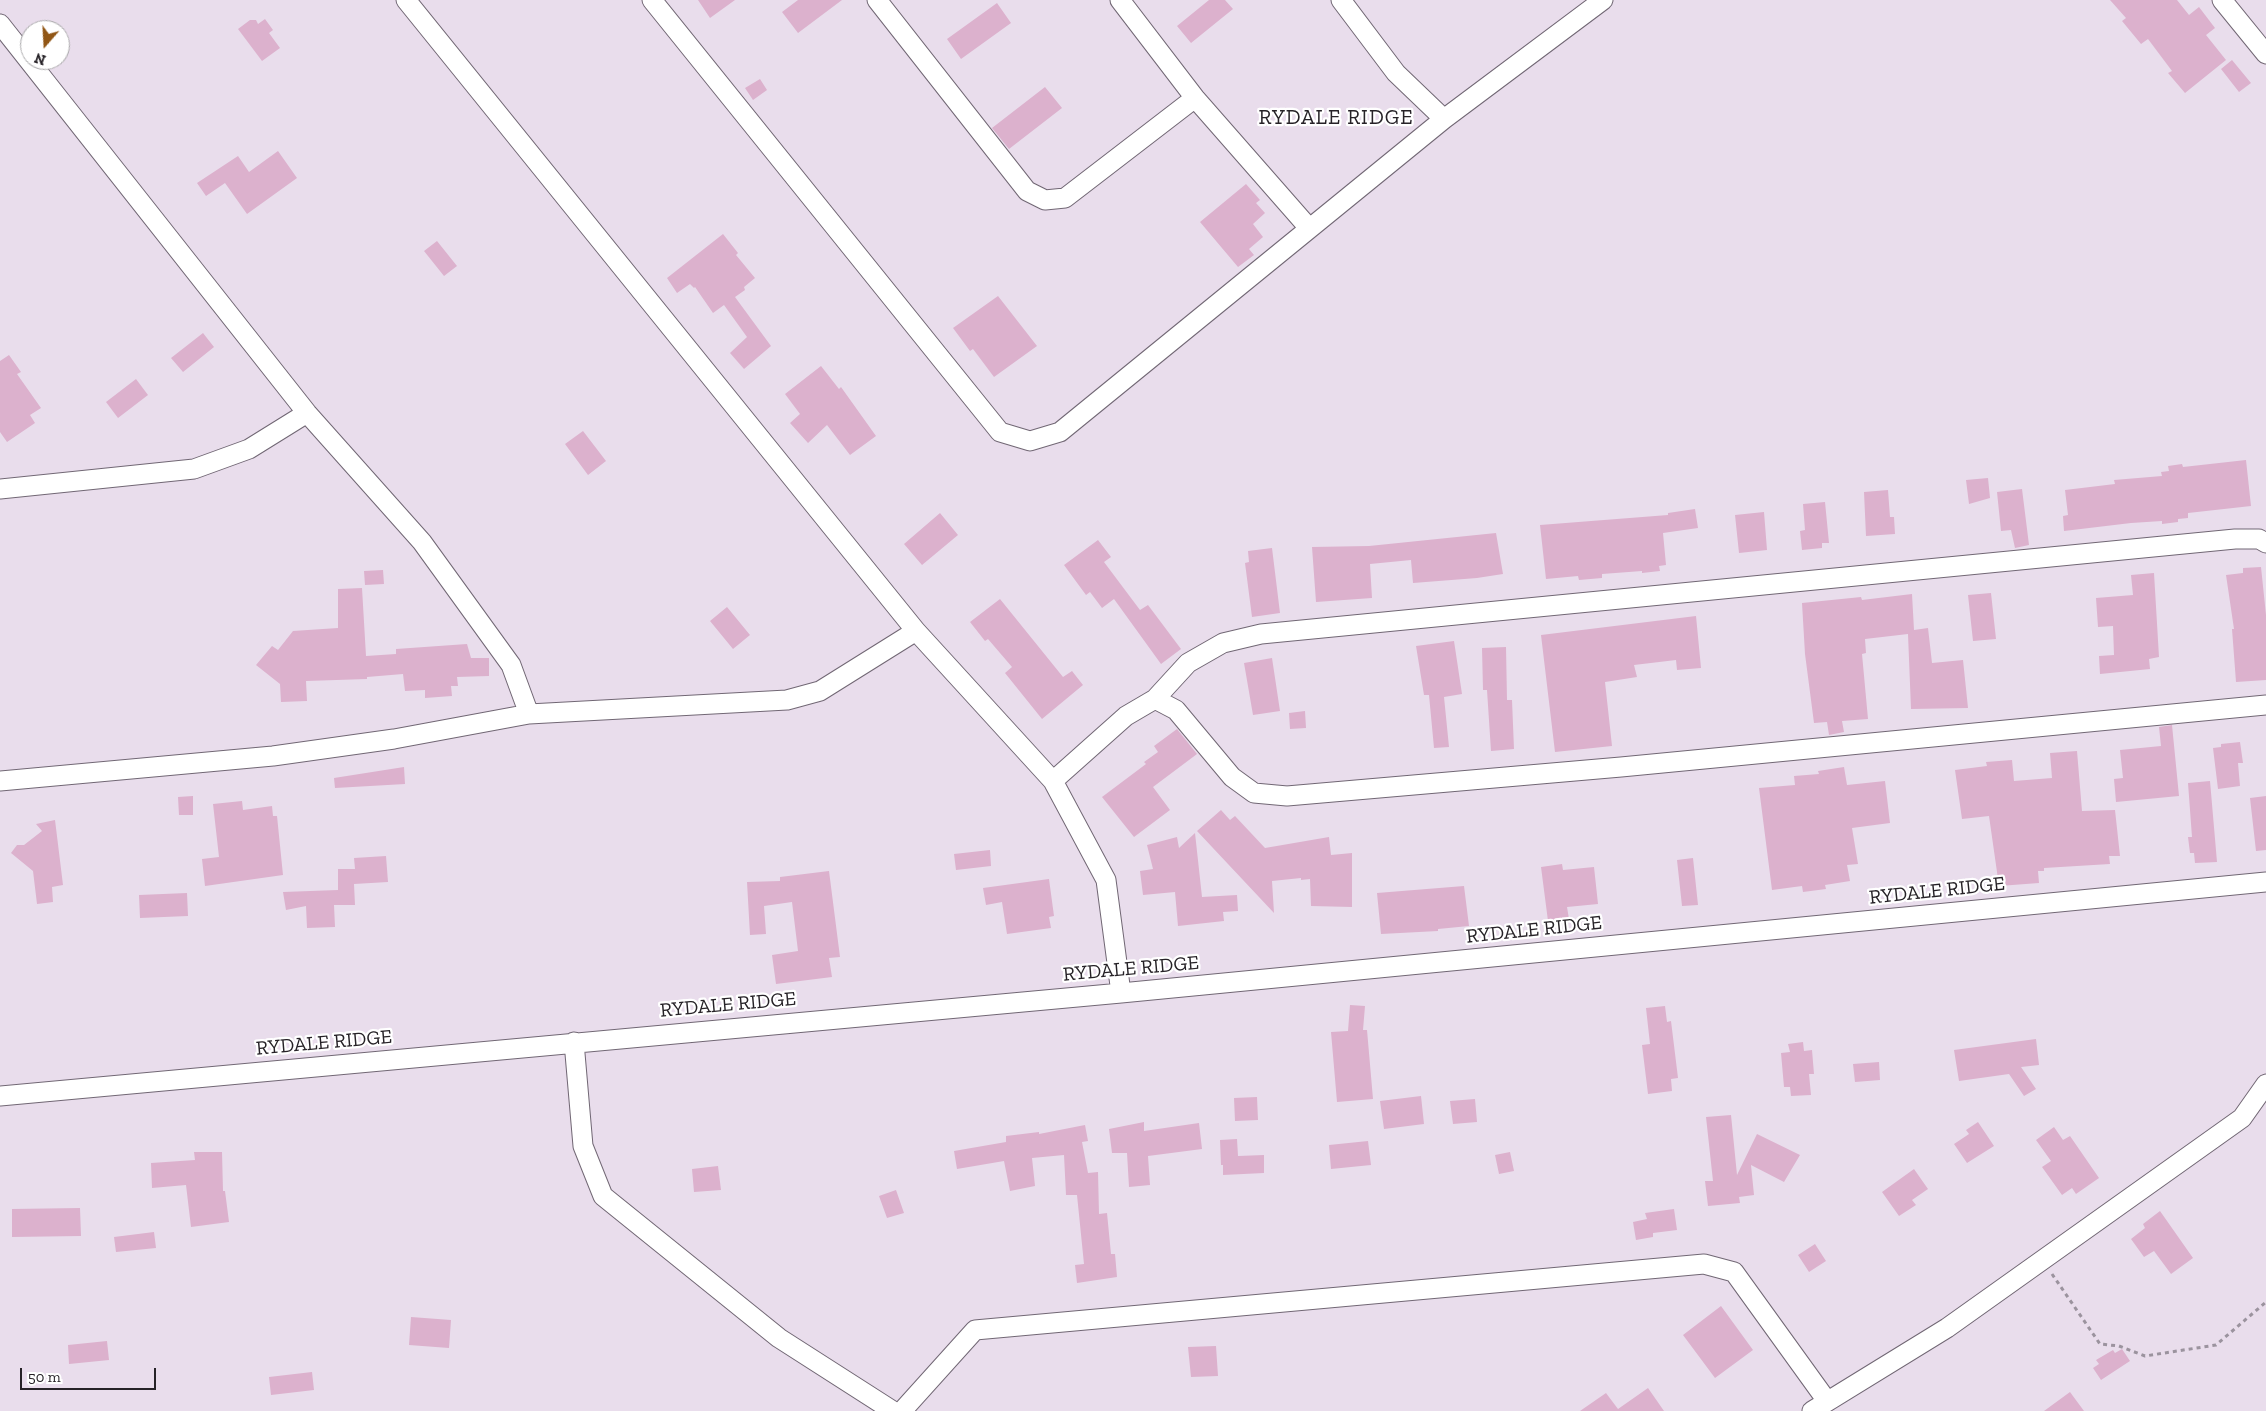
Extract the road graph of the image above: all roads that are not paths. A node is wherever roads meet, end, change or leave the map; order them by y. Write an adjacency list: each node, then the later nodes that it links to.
1 (406, 0): 16 (street)
2 (652, 0): 12 (street)
3 (876, 0): 10 (street)
4 (1120, 0): 10 (street)
5 (1342, 0): 11 (street)
6 (1604, 0): 11 (street)
7 (2222, 0): 9 (street)
8 (0, 24): 13 (street)
9 (2266, 54)
10 (1195, 98): 12 (street)
11 (1444, 119): 12 (street)
12 (1310, 228)
13 (307, 413): 14 (street); 19 (street)
14 (0, 489)
15 (2266, 544): 17 (street)
16 (916, 630): 19 (street); 21 (street)
17 (1155, 699): 18 (street); 21 (street)
18 (2266, 705)
19 (529, 714): 20 (street)
20 (0, 781)
21 (1053, 781): 23 (street)
22 (2266, 882): 23 (street, RYDALE RIDGE)
23 (1121, 993): 24 (street, RYDALE RIDGE)
24 (574, 1042): 26 (street, RYDALE RIDGE); 28 (street)
25 (2266, 1084): 27 (street)
26 (0, 1096)
27 (1819, 1406): 29 (street)
28 (893, 1411)
29 (902, 1411)

